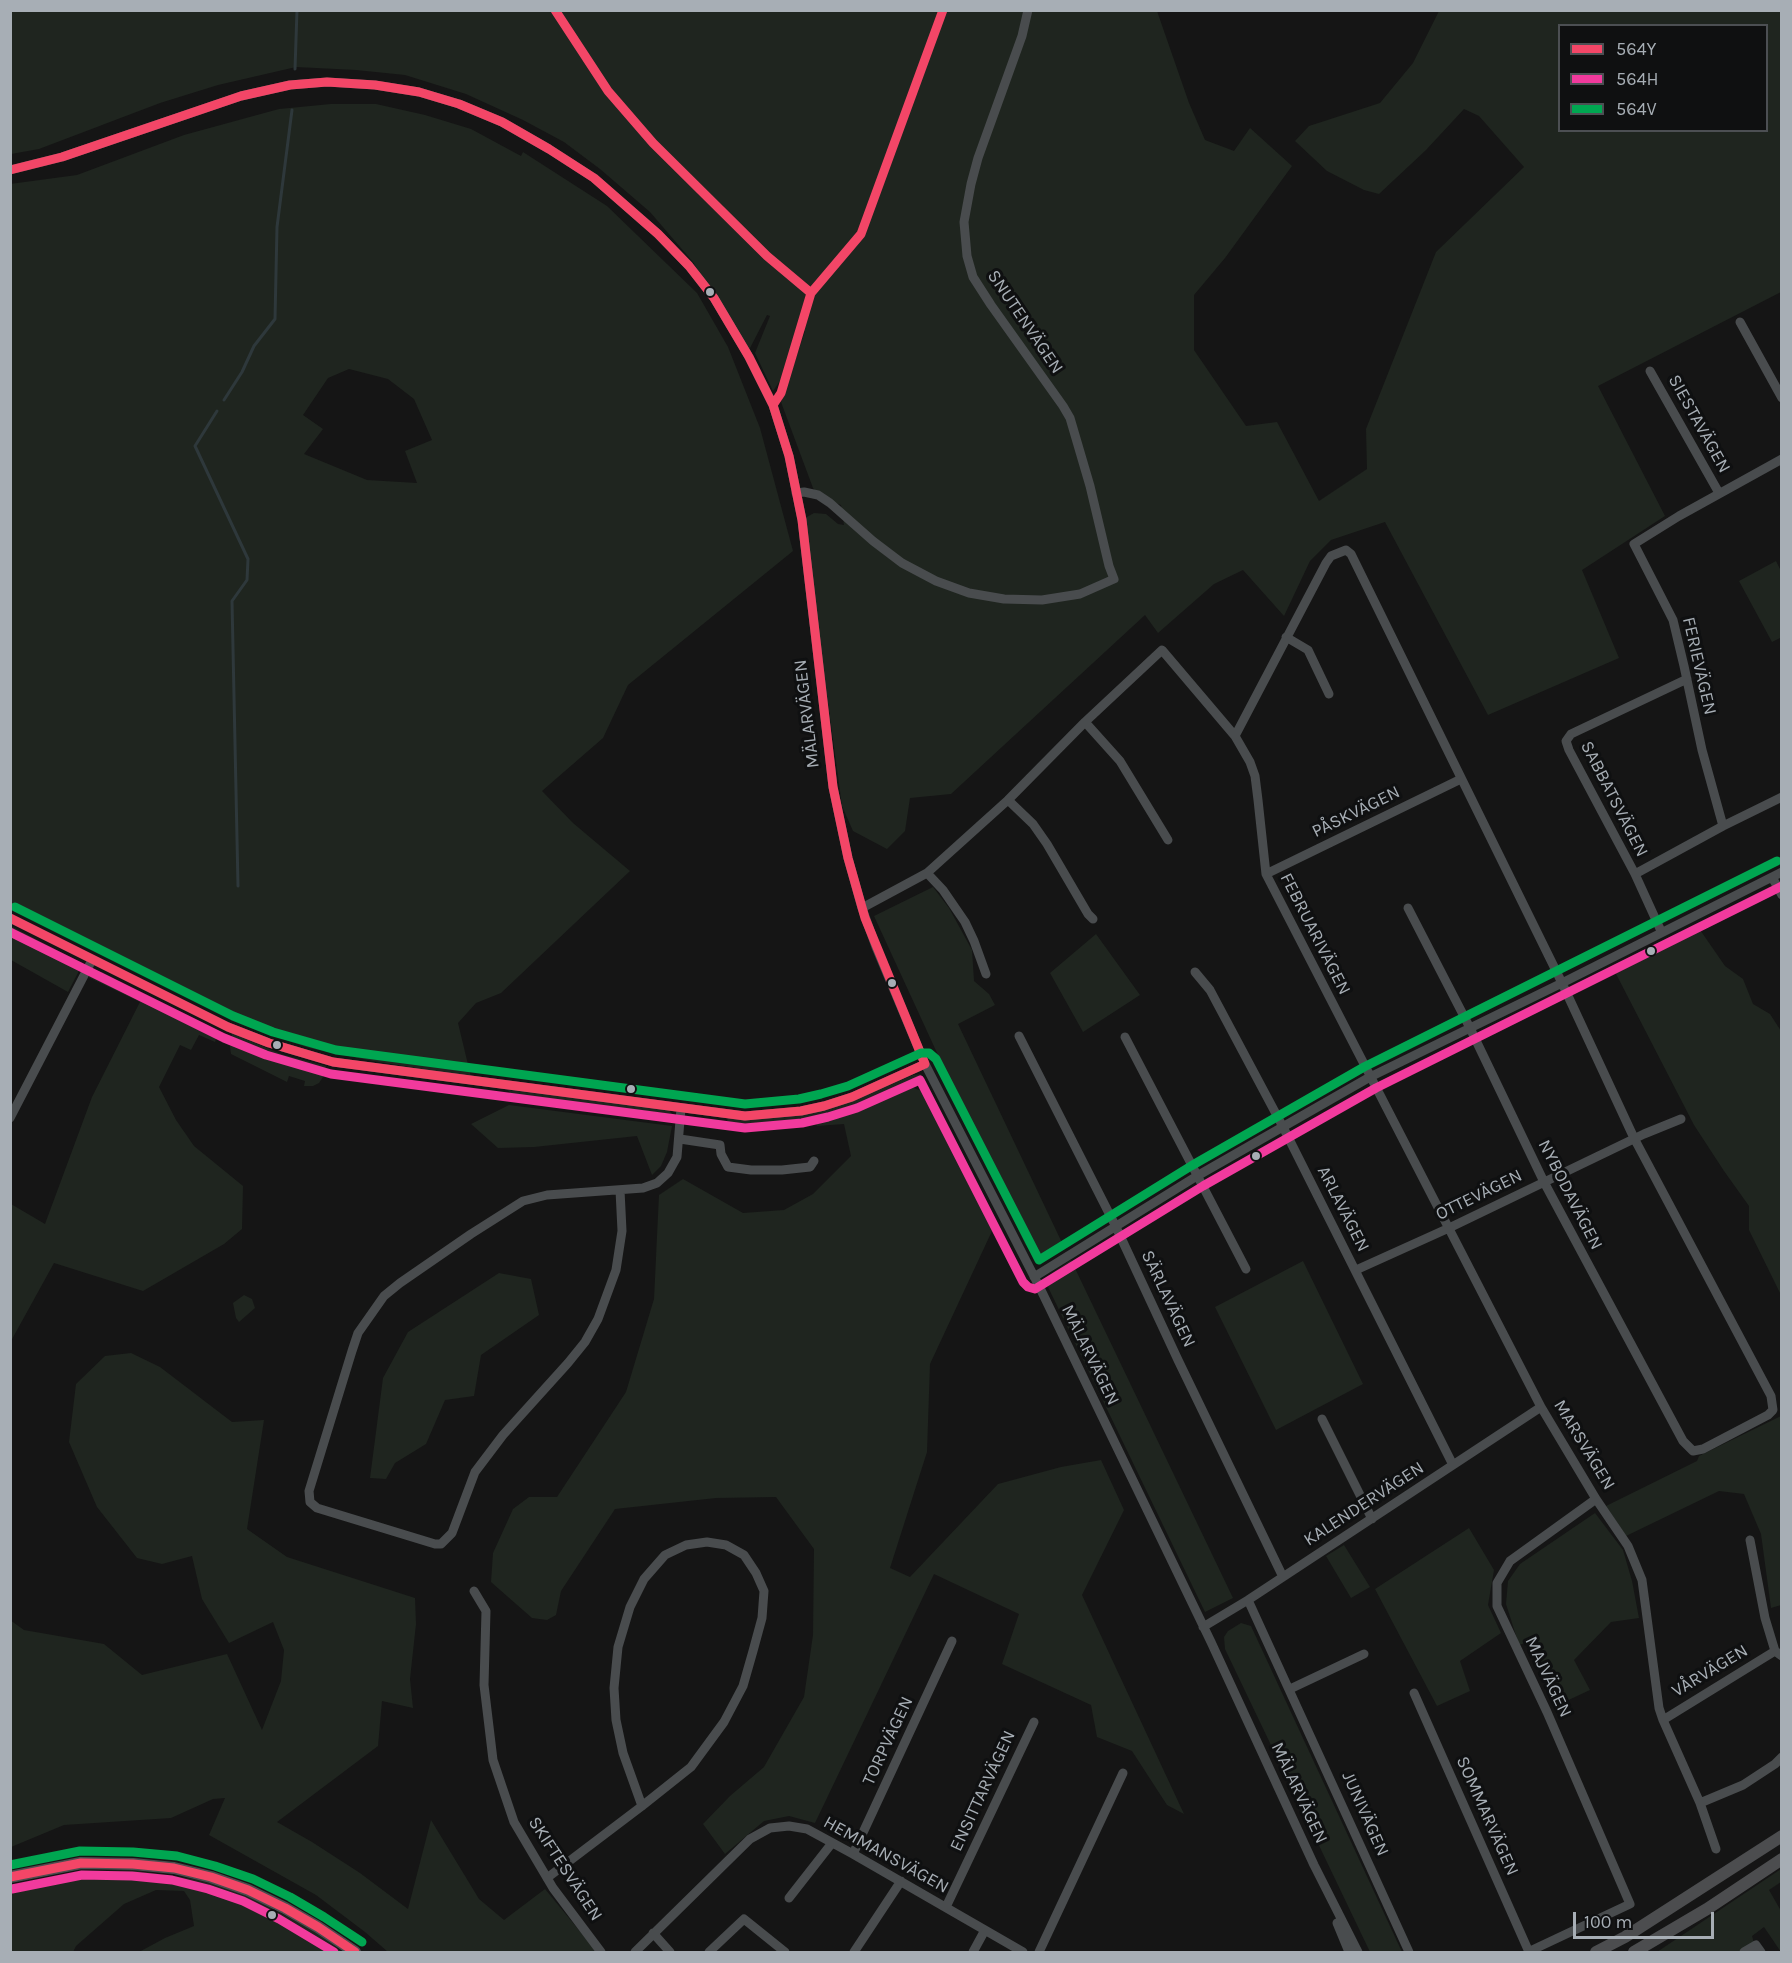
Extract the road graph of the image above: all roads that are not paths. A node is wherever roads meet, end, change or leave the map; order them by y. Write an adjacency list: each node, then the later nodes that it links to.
1 (1028, 10): 7 (street, SNUTENVÄGEN)
2 (10, 170): 7 (street, MÄLARVÄGEN)
3 (1740, 322): 5 (street)
4 (1650, 372): 8 (street, SIESTAVÄGEN)
5 (1782, 398)
6 (1782, 459): 8 (street, FERIEVÄGEN)
7 (796, 493): 25 (street, MÄLARVÄGEN)
8 (1719, 493): 10 (street, FERIEVÄGEN)
9 (1286, 637): 11 (street); 13 (street); 14 (street)
10 (1687, 679): 17 (street, FERIEVÄGEN); 22 (street, SABBATSVÄGEN)
11 (1329, 694)
12 (1085, 722): 13 (street, FEBRUARIVÄGEN); 16 (street); 18 (street)
13 (1235, 736): 21 (street, FEBRUARIVÄGEN)
14 (1461, 779): 21 (street, PÅSKVÄGEN); 33 (street)
15 (1782, 797): 17 (street)
16 (1008, 800): 20 (street); 28 (street)
17 (1723, 826): 22 (street)
18 (1168, 840)
19 (1782, 872): 23 (street)
20 (927, 873): 25 (street); 32 (street)
21 (1266, 874): 38 (street, FEBRUARIVÄGEN)
22 (1635, 874): 29 (street, SABBATSVÄGEN)
23 (1772, 877): 24 (street); 29 (street)
24 (1782, 895)
25 (862, 908): 37 (street, MÄLARVÄGEN)
26 (1408, 908): 34 (street, NYBODAVÄGEN)
27 (10, 918): 30 (street)
28 (1093, 919)
29 (1661, 931): 33 (street)
30 (92, 960): 39 (street); 40 (street)
31 (1195, 972): 42 (street, ARLAVÄGEN)
32 (986, 974)
33 (1562, 983): 34 (street); 43 (street)
34 (1470, 1028): 38 (street); 47 (street, NYBODAVÄGEN)
35 (1019, 1036): 49 (street, SÄRLAVÄGEN)
36 (1125, 1036): 46 (street)
37 (926, 1064): 39 (street); 53 (street, MÄLARVÄGEN)
38 (1370, 1077): 42 (street); 50 (street, MARSVÄGEN)
39 (681, 1108): 44 (street)
40 (10, 1118)
41 (1681, 1119): 43 (street, OTTEVÄGEN)
42 (1283, 1126): 46 (street); 52 (street, ARLAVÄGEN)
43 (1634, 1138): 47 (street, OTTEVÄGEN); 47 (street, NYBODAVÄGEN)
44 (680, 1139): 45 (street); 48 (street)
45 (814, 1161)
46 (1197, 1176): 49 (street); 51 (street)
47 (1544, 1182): 50 (street, OTTEVÄGEN)
48 (620, 1190): 48 (street)
49 (1116, 1227): 53 (street); 60 (street, SÄRLAVÄGEN)
50 (1449, 1228): 52 (street, OTTEVÄGEN); 54 (street, MARSVÄGEN)
51 (1246, 1269)
52 (1356, 1270): 56 (street, ARLAVÄGEN)
53 (1034, 1277): 63 (street, MÄLARVÄGEN)
54 (1541, 1407): 56 (street, KALENDERVÄGEN); 57 (street, MARSVÄGEN)
55 (1322, 1419): 58 (street)
56 (1453, 1465): 58 (street, KALENDERVÄGEN)
57 (1596, 1499): 69 (street, MARSVÄGEN); 88 (street, MAJVÄGEN)
58 (1372, 1519): 60 (street, KALENDERVÄGEN)
59 (1750, 1540): 66 (street, VÅRVÄGEN)
60 (1283, 1577): 62 (street, KALENDERVÄGEN)
61 (474, 1591): 82 (street, SKIFTESVÄGEN)
62 (1248, 1600): 63 (street, KALENDERVÄGEN); 67 (street, JUNIVÄGEN)
63 (1203, 1627): 80 (street, MÄLARVÄGEN)
64 (952, 1641): 78 (street, TORPVÄGEN)
65 (1364, 1654): 67 (street)
66 (1778, 1654): 69 (street, VÅRVÄGEN)
67 (1290, 1689): 101 (street, JUNIVÄGEN)
68 (1414, 1694): 88 (street, SOMMARVÄGEN)
69 (1663, 1720): 73 (street, MARSVÄGEN)
70 (1034, 1722): 85 (street, ENSITTARVÄGEN)
71 (1782, 1757): 73 (street)
72 (1123, 1773): 98 (street)
73 (1700, 1803): 77 (street, MARSVÄGEN)
74 (642, 1806): 74 (street); 82 (street)
75 (1782, 1836): 102 (main road)
76 (832, 1843): 78 (street, HEMMANSVÄGEN); 84 (street); 87 (street, HEMMANSVÄGEN)
77 (1716, 1849)
78 (853, 1854): 83 (street, HEMMANSVÄGEN)
79 (1782, 1859): 103 (main road)
80 (1314, 1864): 99 (street, MÄLARVÄGEN); 100 (street, MÄLARVÄGEN)
81 (10, 1877): 89 (main road)
82 (548, 1878): 90 (street, SKIFTESVÄGEN)
83 (901, 1881): 85 (street, HEMMANSVÄGEN); 95 (street)
84 (789, 1898)
85 (946, 1907): 86 (street, HEMMANSVÄGEN)
86 (985, 1930): 96 (street); 97 (street, HEMMANSVÄGEN)
87 (653, 1933): 91 (street, HEMMANSVÄGEN); 92 (street)
88 (1529, 1952)
89 (355, 1953)
90 (601, 1953)
91 (634, 1953)
92 (670, 1953)
93 (709, 1953): 94 (street)
94 (784, 1953)
95 (854, 1953)
96 (973, 1953)
97 (1023, 1953)
98 (1039, 1953)
99 (1349, 1953)
100 (1358, 1953)
101 (1409, 1953)
102 (1596, 1953)
103 (1634, 1953)
104 (1744, 1953): 105 (street)
105 (1761, 1953)

